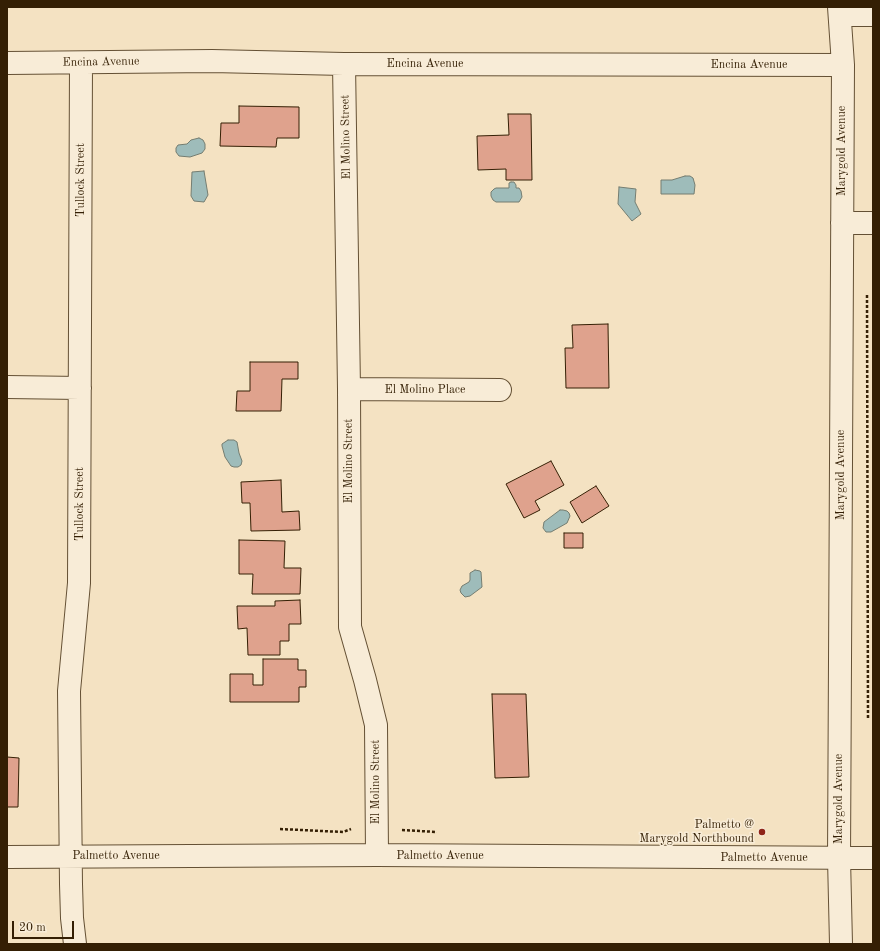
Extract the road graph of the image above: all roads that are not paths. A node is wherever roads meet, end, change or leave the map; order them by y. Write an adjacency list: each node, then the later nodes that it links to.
1 (840, 11): 2 (street); 6 (street, Marygold Avenue)
2 (873, 15)
3 (7, 63): 4 (street, Encina Avenue)
4 (81, 63): 5 (street, Encina Avenue); 10 (street, Tullock Street)
5 (344, 64): 6 (street, Encina Avenue); 11 (street, El Molino Street)
6 (843, 65): 8 (street, Marygold Avenue)
7 (873, 223): 8 (street)
8 (842, 224): 16 (street, Marygold Avenue)
9 (7, 387): 10 (street)
10 (80, 388): 15 (street, Tullock Street)
11 (349, 389): 12 (street, El Molino Place); 13 (street, El Molino Street)
12 (500, 390)
13 (377, 855): 15 (street, Palmetto Avenue); 16 (street, Palmetto Avenue)
14 (7, 857): 15 (street, Palmetto Avenue)
15 (71, 857): 18 (street, Tullock Street)
16 (839, 858): 17 (street, Palmetto Avenue); 19 (street, Marygold Avenue)
17 (873, 858)
18 (75, 944)
19 (841, 944)

